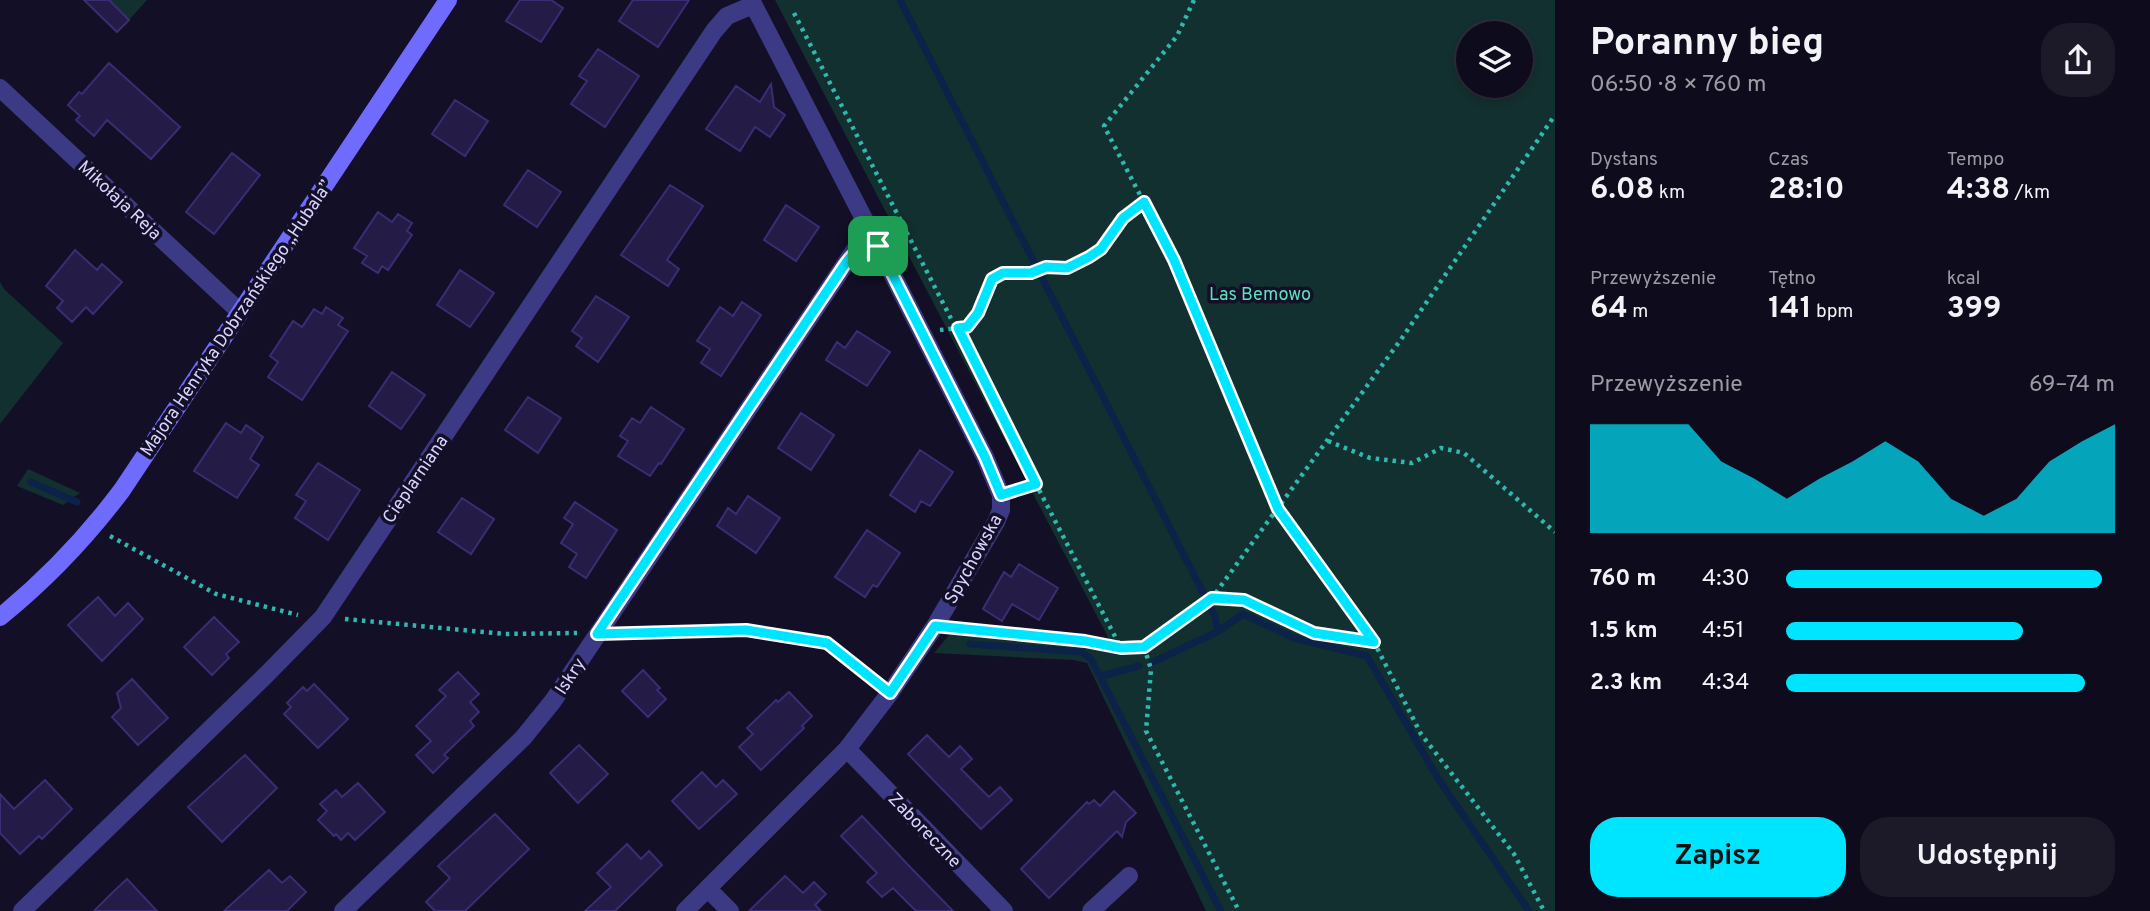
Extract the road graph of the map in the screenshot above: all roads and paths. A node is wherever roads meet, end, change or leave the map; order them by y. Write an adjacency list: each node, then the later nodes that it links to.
1 (448, 0): 9 (street, Majora Henryka Dobrzańskiego „Hubala”)
2 (1194, 0): 7 (path)
3 (752, 2): 8 (street, Spychowska); 20 (street, Cieplarniana)
4 (794, 13): 10 (path)
5 (0, 88): 9 (street, Mikołaja Reja)
6 (1555, 115): 12 (path)
7 (1144, 202): 10 (path); 15 (path)
8 (878, 246): 14 (street, Spychowska); 22 (street, Iskry)
9 (240, 312): 16 (street, Majora Henryka Dobrzańskiego „Hubala”)
10 (958, 328): 11 (path); 13 (path)
11 (936, 331)
12 (1328, 441): 15 (path); 17 (path)
13 (1036, 484): 14 (path); 25 (path)
14 (1001, 495): 21 (street, Spychowska)
15 (1278, 509): 18 (path); 23 (path)
16 (94, 527): 19 (street, Majora Henryka Dobrzańskiego „Hubala”); 20 (path)
17 (1555, 533)
18 (1212, 598): 23 (path); 24 (path)
19 (0, 617)
20 (323, 617): 22 (path); 30 (street, Cieplarniana)
21 (935, 626): 25 (path); 26 (street, Spychowska)
22 (597, 634): 26 (path); 31 (street, Iskry)
23 (1374, 642): 37 (path)
24 (1144, 647): 25 (path); 36 (path)
25 (1121, 648)
26 (890, 693): 27 (street, Spychowska)
27 (847, 749): 29 (street, Spychowska); 34 (street, Zaboreczne)
28 (1129, 876): 35 (street)
29 (708, 888): 32 (street, Spychowska); 33 (street)
30 (22, 911)
31 (344, 911)
32 (685, 911)
33 (730, 911)
34 (1004, 911)
35 (1091, 911)
36 (1238, 911)
37 (1544, 911)

